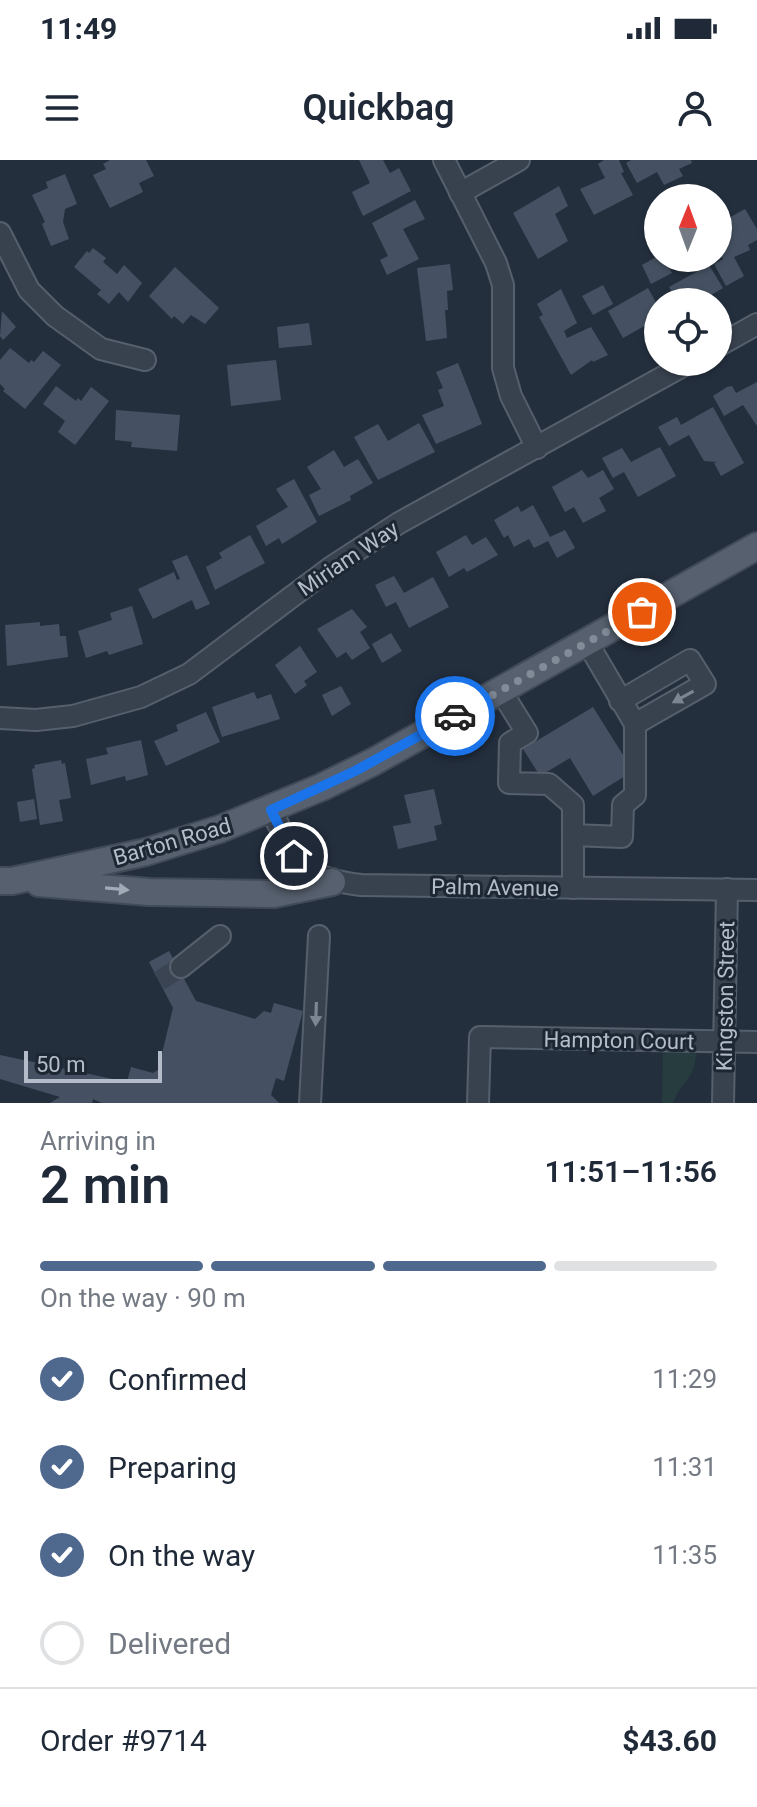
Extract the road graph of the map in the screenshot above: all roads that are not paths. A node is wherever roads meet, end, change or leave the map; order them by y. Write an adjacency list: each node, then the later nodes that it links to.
1 (444, 160): 3 (street)
2 (519, 160): 3 (street)
3 (460, 193): 9 (street)
4 (0, 233): 7 (street)
5 (757, 324): 6 (street)
6 (732, 338)
7 (145, 360)
8 (665, 376): 9 (street, Miriam Way)
9 (537, 448): 14 (street, Miriam Way)
10 (757, 546): 11 (main road, Barton Road)
11 (587, 642): 12 (main road, Barton Road); 13 (street)
12 (501, 691): 16 (main road, Barton Road); 17 (street)
13 (620, 701): 15 (street); 15 (street, one-way to 15)
14 (0, 718)
15 (635, 724): 17 (street)
16 (271, 810): 18 (main road, Barton Road); 19 (street, Palm Avenue)
17 (573, 835): 20 (street)
18 (6, 881): 19 (main road, one-way to 19)
19 (332, 882): 20 (street, Palm Avenue)
20 (573, 888): 21 (street, Palm Avenue)
21 (727, 889): 22 (street, Palm Avenue); 26 (street, Kingston Street)
22 (757, 890)
23 (220, 936): 25 (street)
24 (319, 936): 28 (street, one-way to 28)
25 (181, 967)
26 (724, 1042): 27 (street, Hampton Court); 29 (street, Hampton Court); 30 (street, Kingston Street)
27 (757, 1042)
28 (310, 1103)
29 (478, 1103)
30 (723, 1103)

